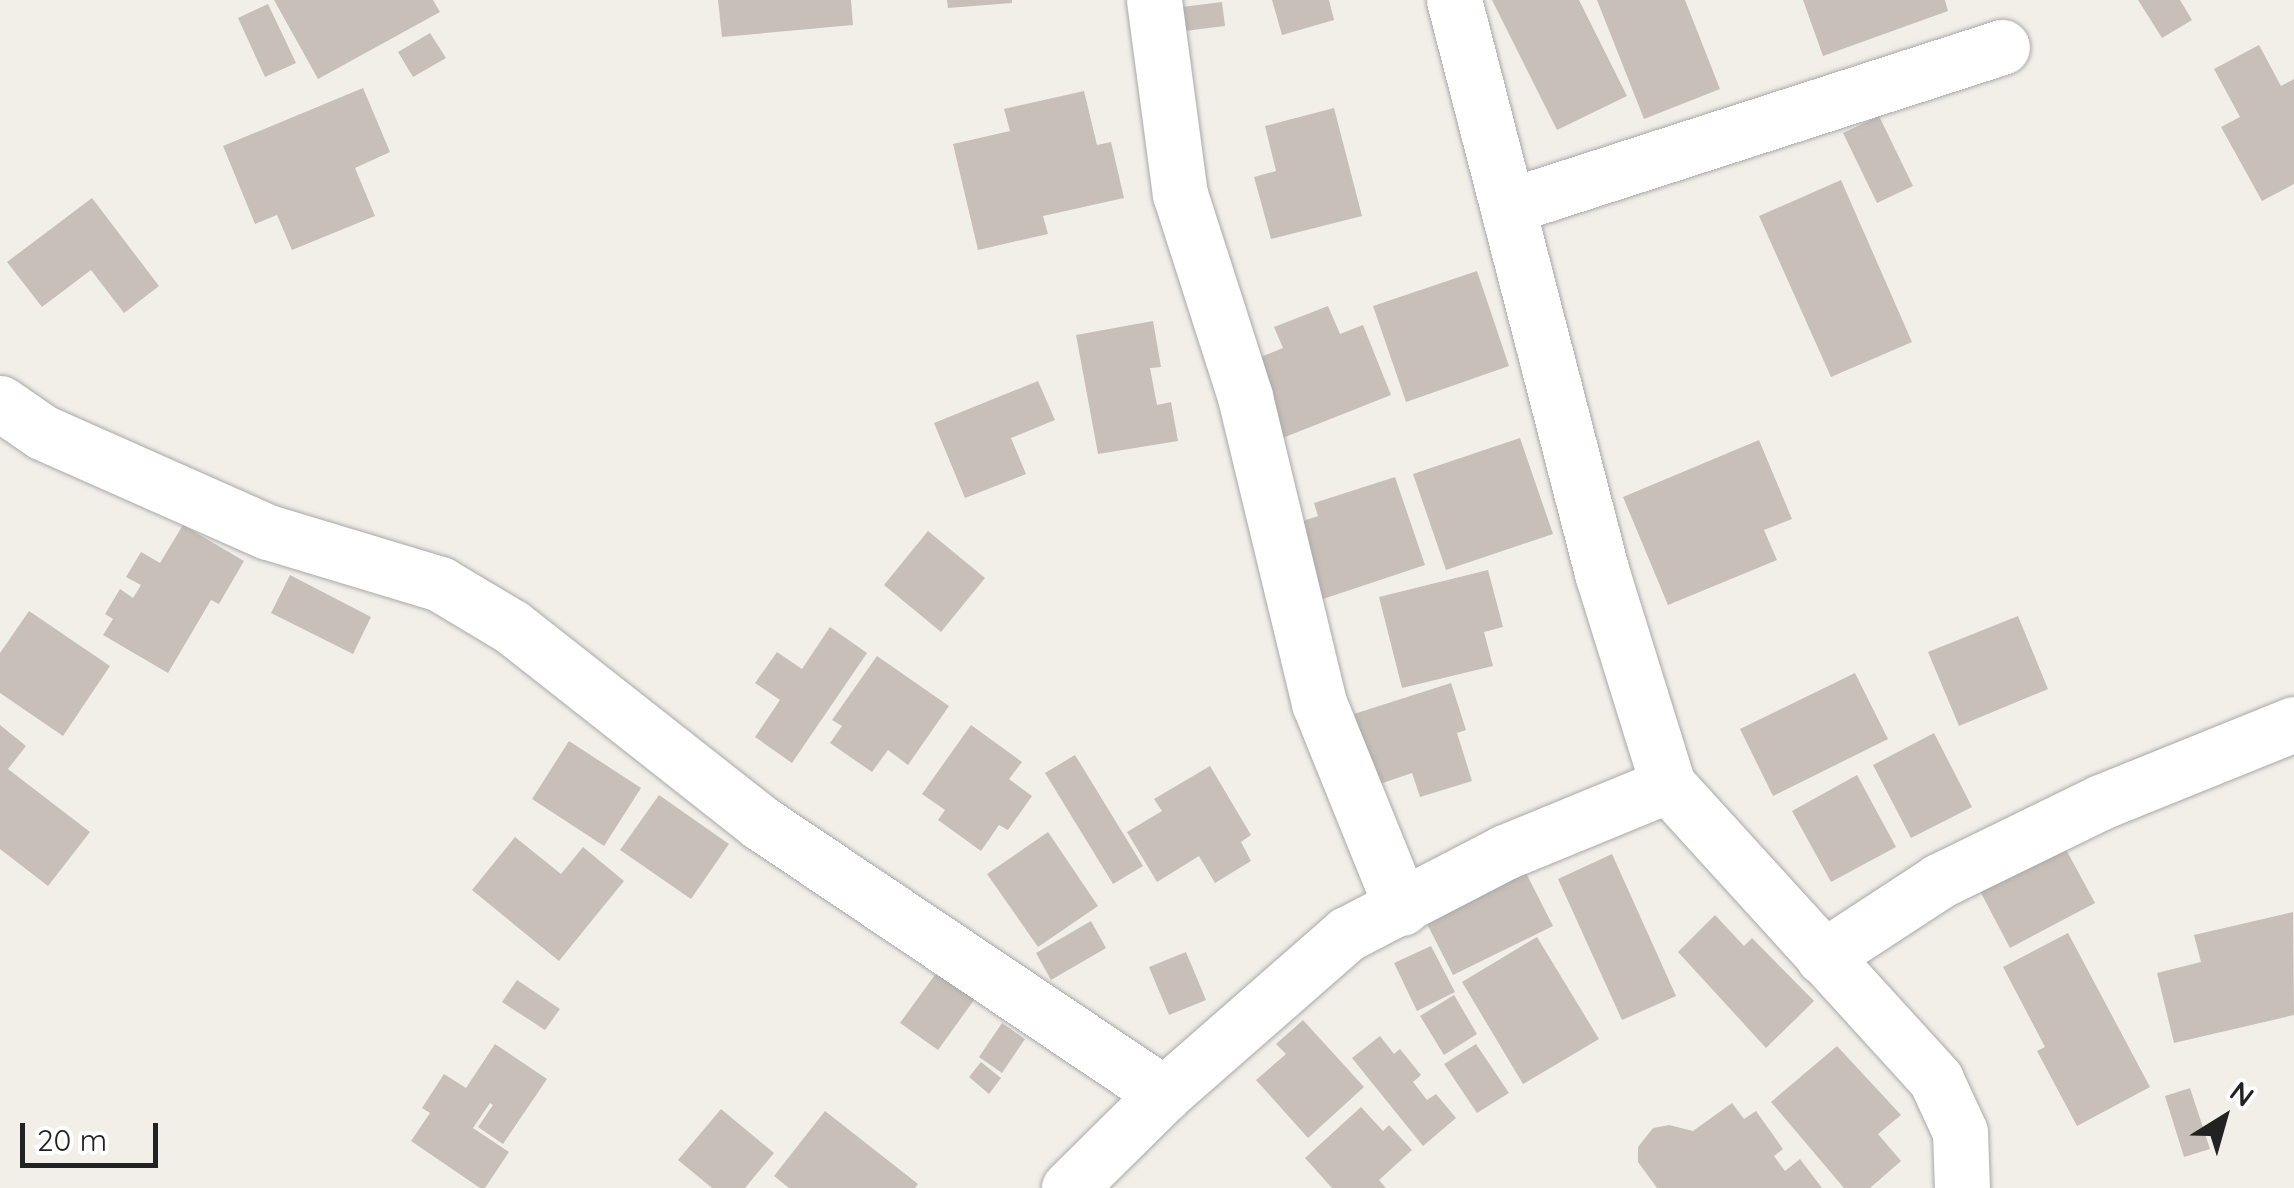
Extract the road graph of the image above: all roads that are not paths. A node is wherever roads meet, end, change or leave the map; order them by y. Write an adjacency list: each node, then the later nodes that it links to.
1 (1154, 0): 8 (street)
2 (1454, 0): 4 (street)
3 (2002, 48): 4 (street)
4 (1509, 206): 7 (street)
5 (1, 406): 10 (street)
6 (2294, 724): 9 (street)
7 (1668, 784): 8 (street); 9 (street)
8 (1402, 908): 10 (street)
9 (1823, 956): 12 (street)
10 (1164, 1094): 11 (street)
11 (1068, 1188)
12 (1962, 1188)

